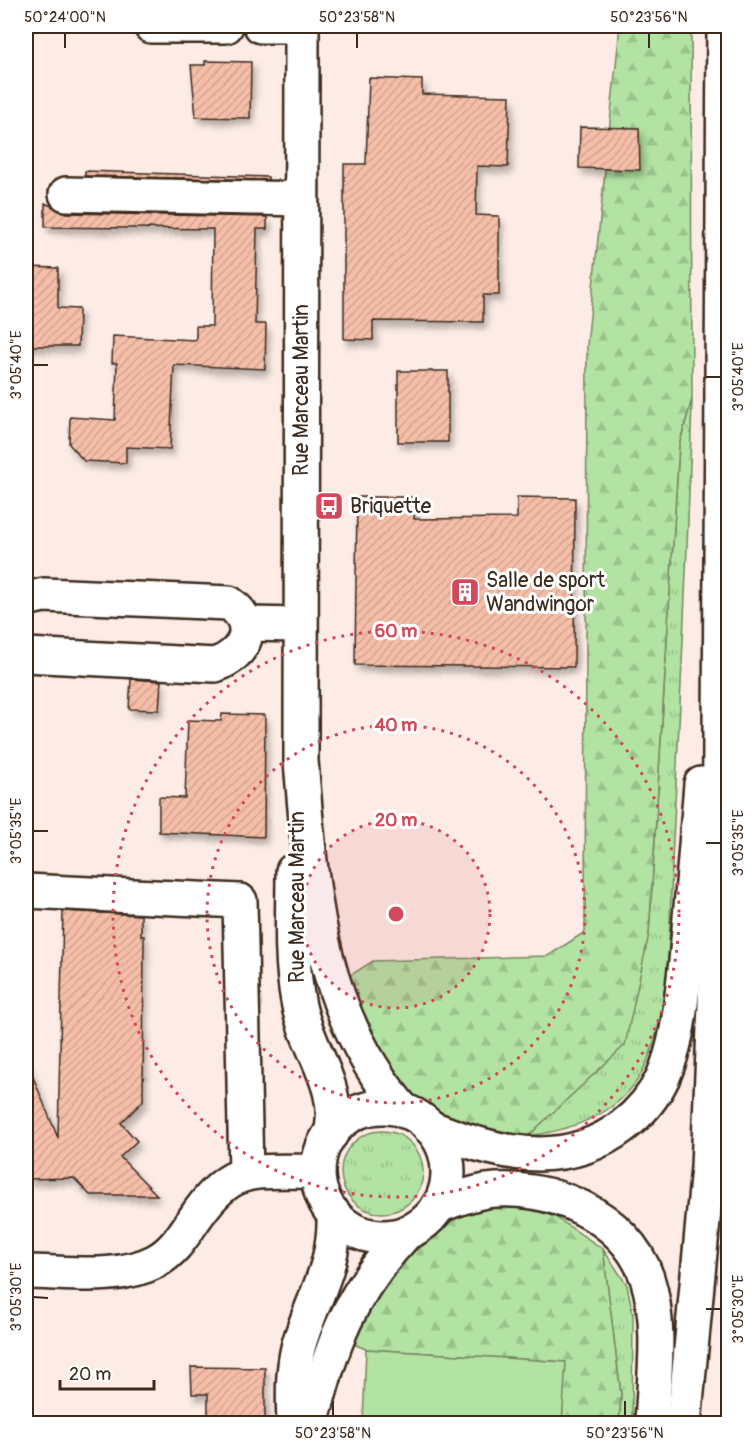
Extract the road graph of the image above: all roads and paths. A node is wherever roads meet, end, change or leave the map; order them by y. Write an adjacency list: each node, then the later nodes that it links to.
1 (151, 26): 2 (main road)
2 (226, 26)
3 (261, 26): 4 (main road)
4 (302, 26): 7 (main road, Rue Marceau Martin)
5 (724, 26): 8 (main road)
6 (66, 194): 7 (main road)
7 (302, 200): 11 (main road, Rue Marceau Martin)
8 (723, 537): 15 (main road); 26 (main road)
9 (26, 598): 10 (main road)
10 (247, 624): 11 (main road); 12 (main road)
11 (300, 625): 13 (main road, Rue Marceau Martin)
12 (26, 655)
13 (301, 761): 15 (main road, Rue Marceau Martin); 16 (main road, Rue Marceau Martin)
14 (26, 891): 18 (main road)
15 (416, 1119): 16 (main road, Rue Marceau Martin); 19 (main road, Rue Marceau Martin)
16 (331, 1134): 17 (main road, Rue Marceau Martin)
17 (318, 1171): 18 (main road); 20 (main road, Rue Marceau Martin)
18 (246, 1173): 22 (main road)
19 (438, 1206): 21 (main road, Rue Marceau Martin); 25 (main road)
20 (334, 1214): 21 (main road, Rue Marceau Martin); 23 (main road, Rue Marceau Martin)
21 (407, 1232): 24 (main road, Rue Marceau Martin)
22 (26, 1272)
23 (294, 1424)
24 (311, 1424)
25 (652, 1424)
26 (684, 1424)

